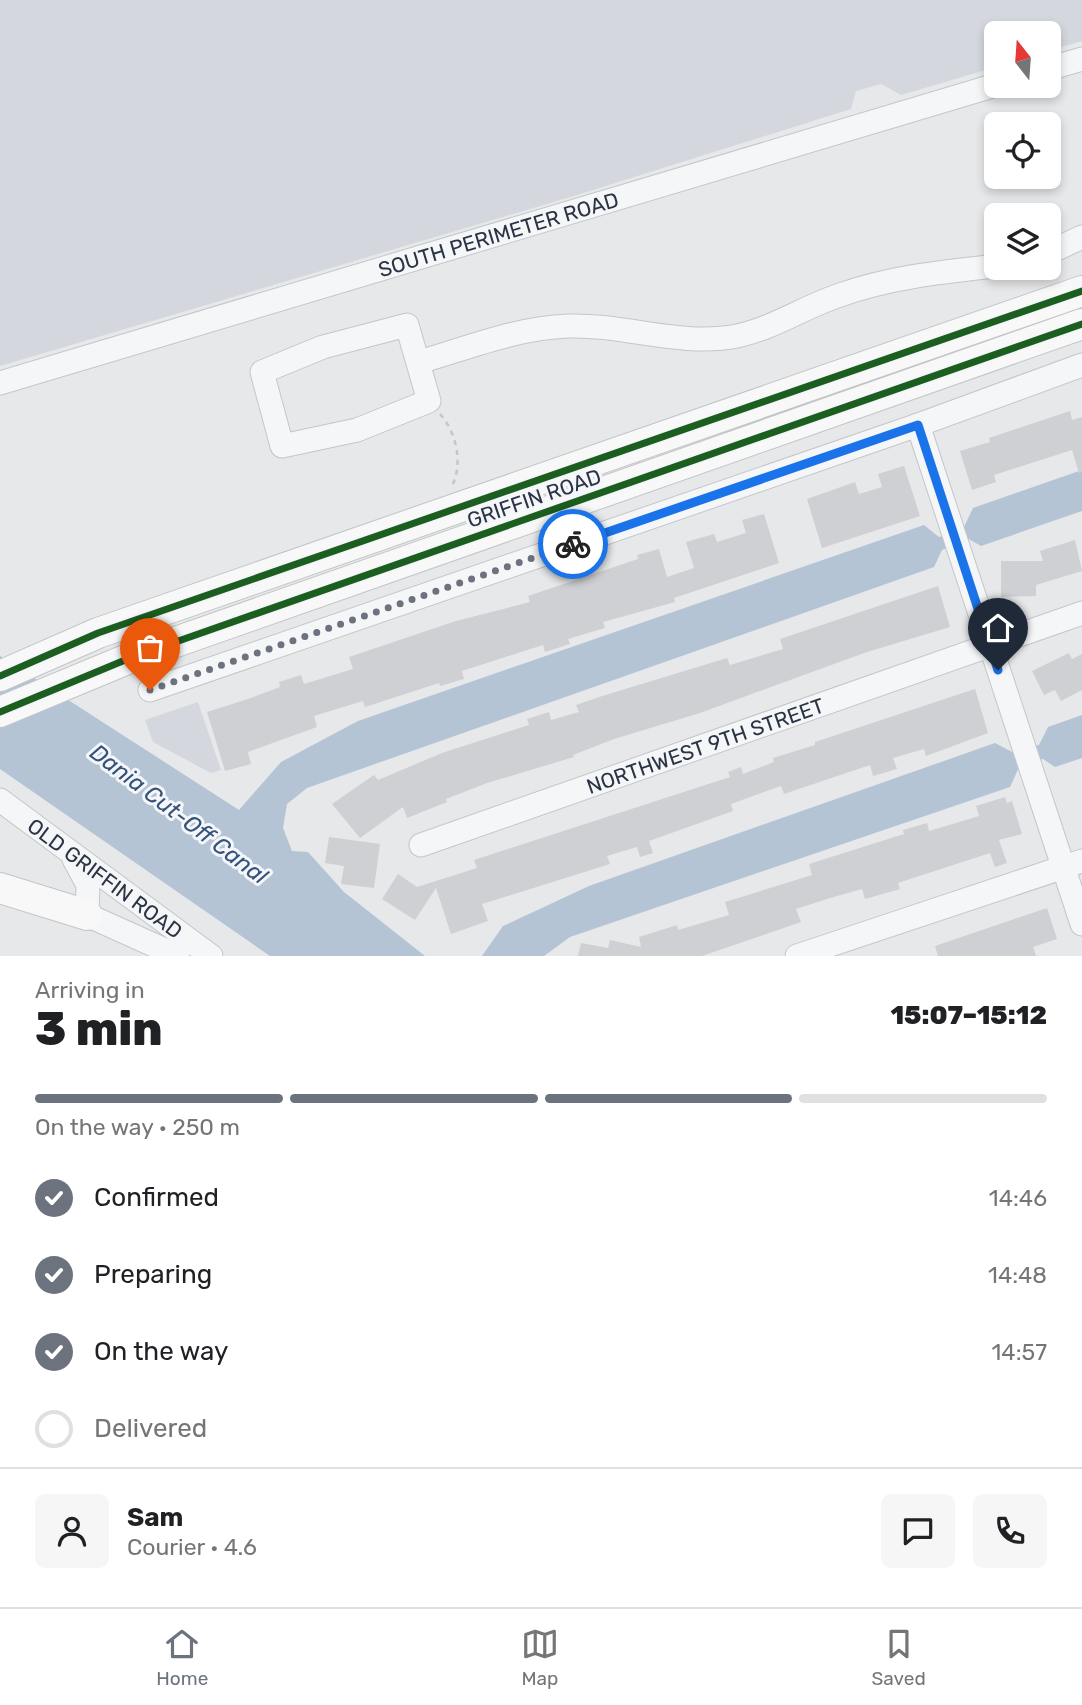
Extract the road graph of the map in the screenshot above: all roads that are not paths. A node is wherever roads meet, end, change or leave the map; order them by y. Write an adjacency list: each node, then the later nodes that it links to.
1 (1082, 59): 2 (street)
2 (1061, 65)
3 (984, 89): 11 (street, SOUTH PERIMETER ROAD)
4 (1082, 237): 5 (street)
5 (1061, 247)
6 (984, 268): 9 (street)
7 (1082, 291): 15 (main road, GRIFFIN ROAD)
8 (1082, 324): 17 (main road, GRIFFIN ROAD)
9 (419, 362): 9 (street)
10 (1082, 365): 12 (street)
11 (0, 383)
12 (918, 425): 14 (street); 16 (street)
13 (1082, 613): 14 (street, NORTHWEST 9TH STREET)
14 (990, 646): 19 (street, NORTHWEST 9TH STREET); 21 (street)
15 (0, 676)
16 (150, 690)
17 (0, 712)
18 (0, 800): 20 (street, OLD GRIFFIN ROAD)
19 (421, 845)
20 (70, 854): 23 (street); 26 (street, OLD GRIFFIN ROAD)
21 (1073, 864): 24 (street); 27 (street)
22 (0, 888): 23 (main road)
23 (88, 915): 25 (street, OLD GRIFFIN ROAD)
24 (1082, 924)
25 (178, 956)
26 (212, 956)
27 (797, 956)

